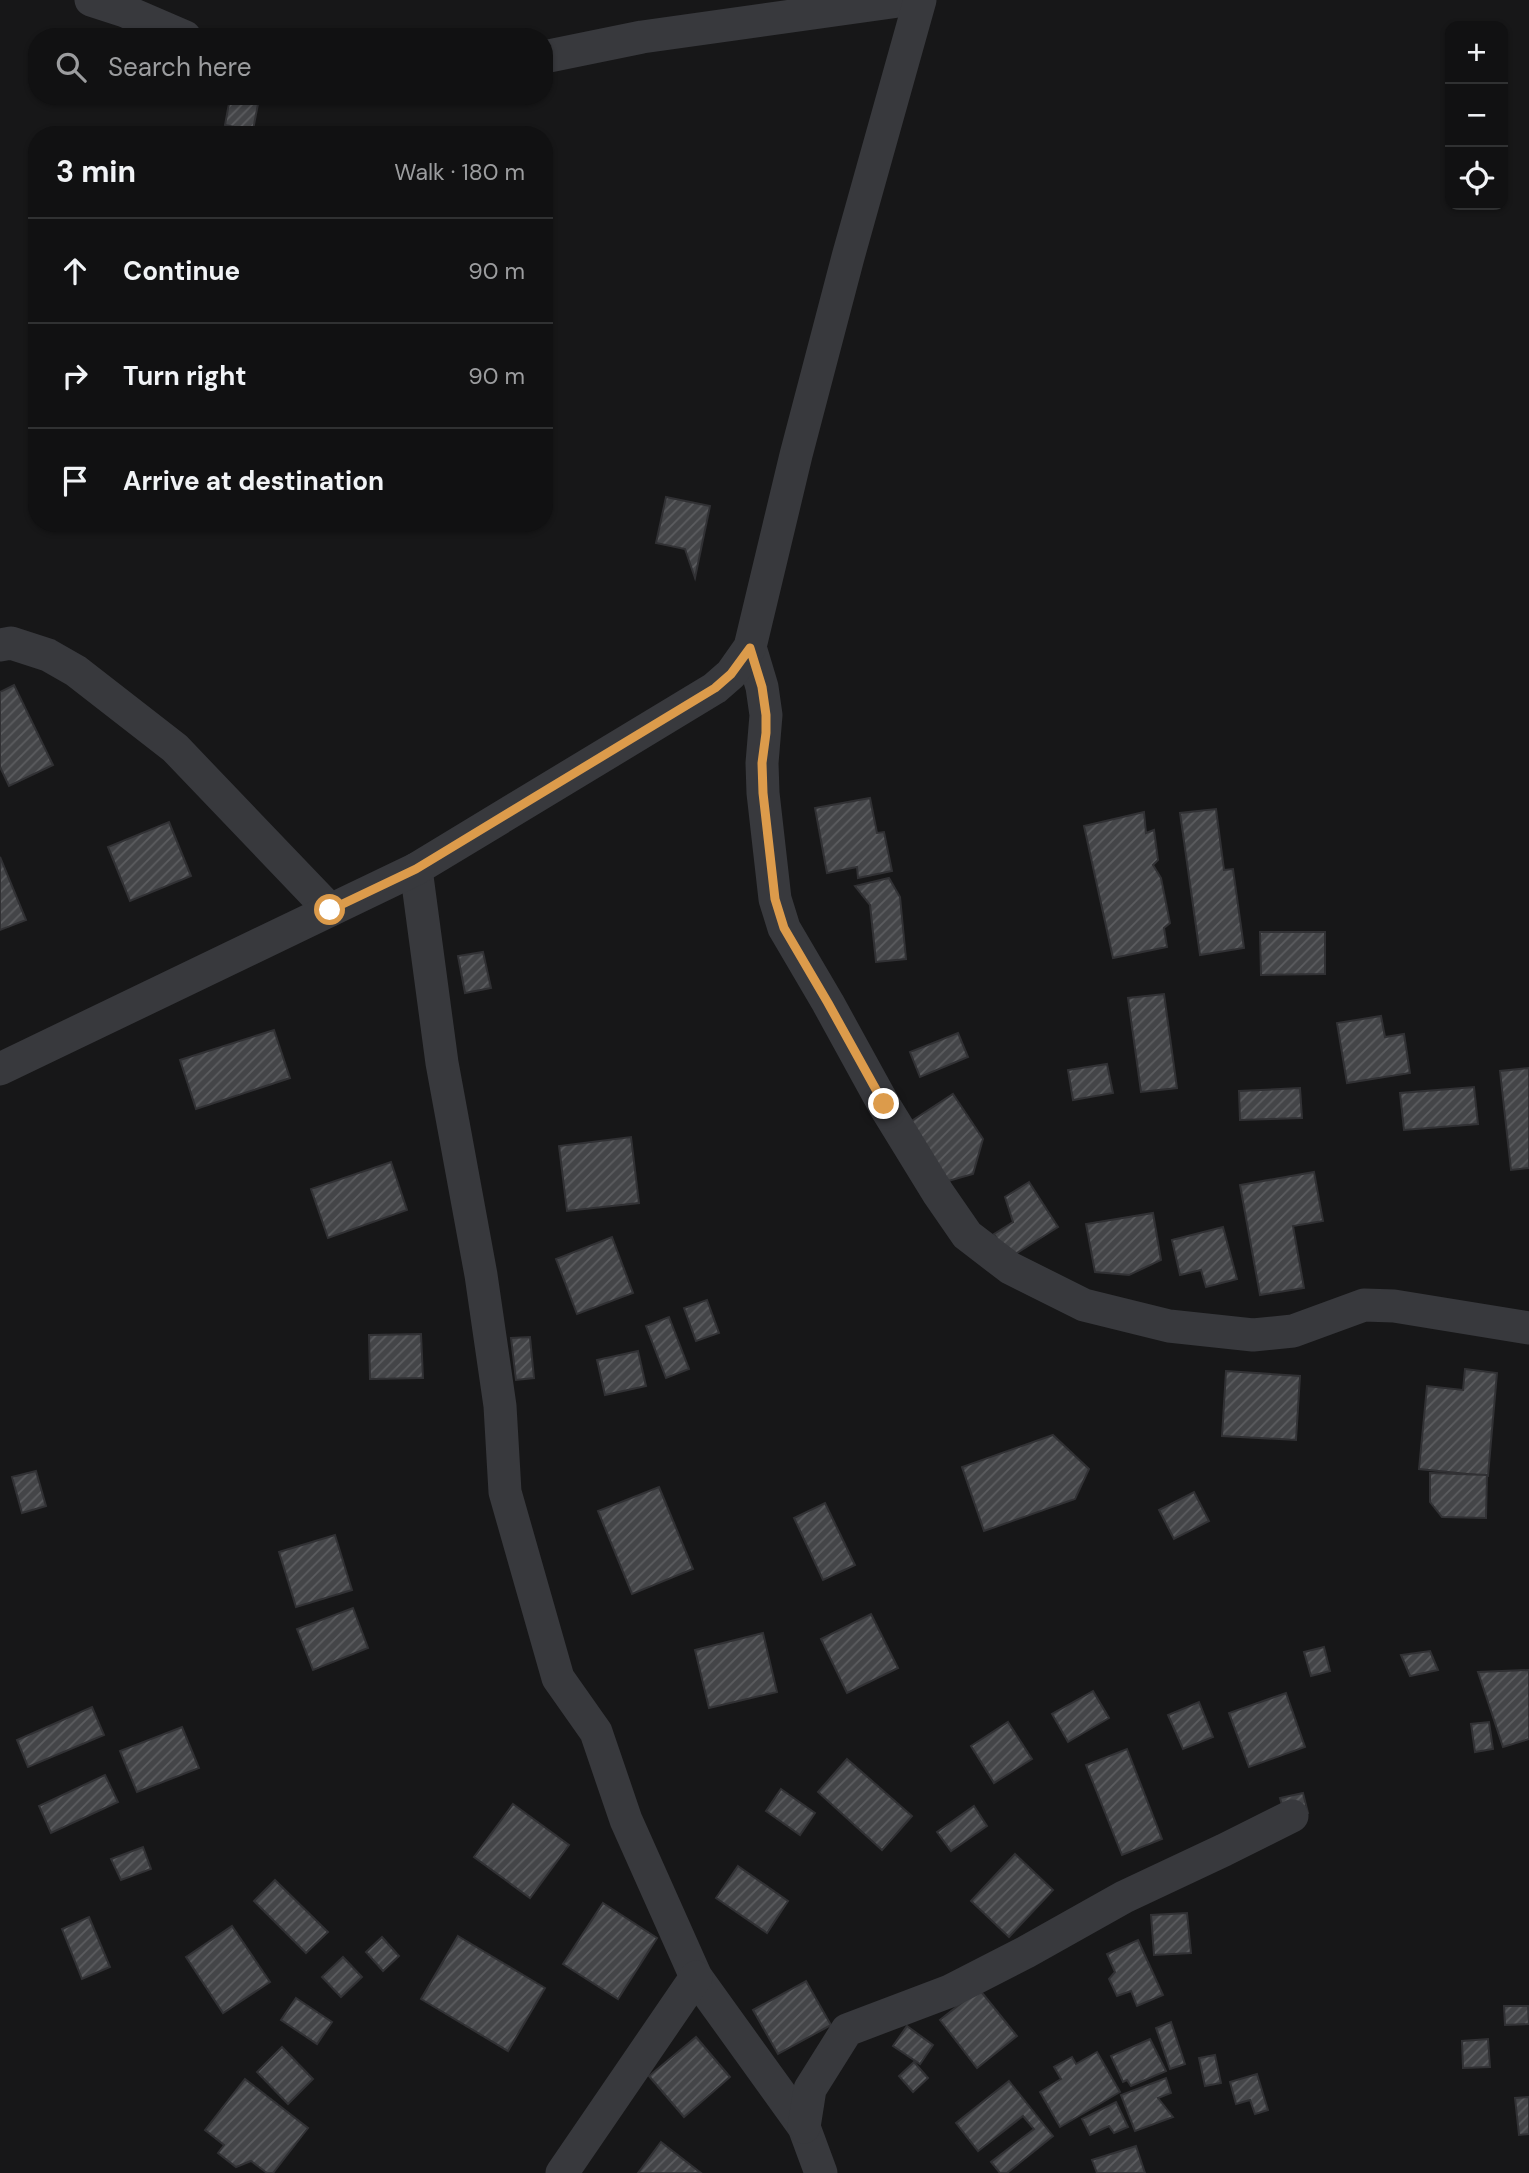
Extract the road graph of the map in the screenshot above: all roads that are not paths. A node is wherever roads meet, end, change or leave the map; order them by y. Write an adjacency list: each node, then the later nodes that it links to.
1 (92, 0): 4 (street)
2 (906, 0): 5 (street)
3 (920, 0): 7 (street)
4 (164, 28)
5 (553, 55)
6 (0, 645): 9 (street)
7 (750, 648): 8 (street); 11 (street)
8 (416, 869): 9 (street); 13 (street)
9 (330, 910): 10 (street)
10 (0, 1069)
11 (1529, 1328)
12 (1292, 1816): 14 (street)
13 (696, 1977): 14 (street); 15 (street)
14 (804, 2127): 16 (street)
15 (562, 2173)
16 (821, 2173)

